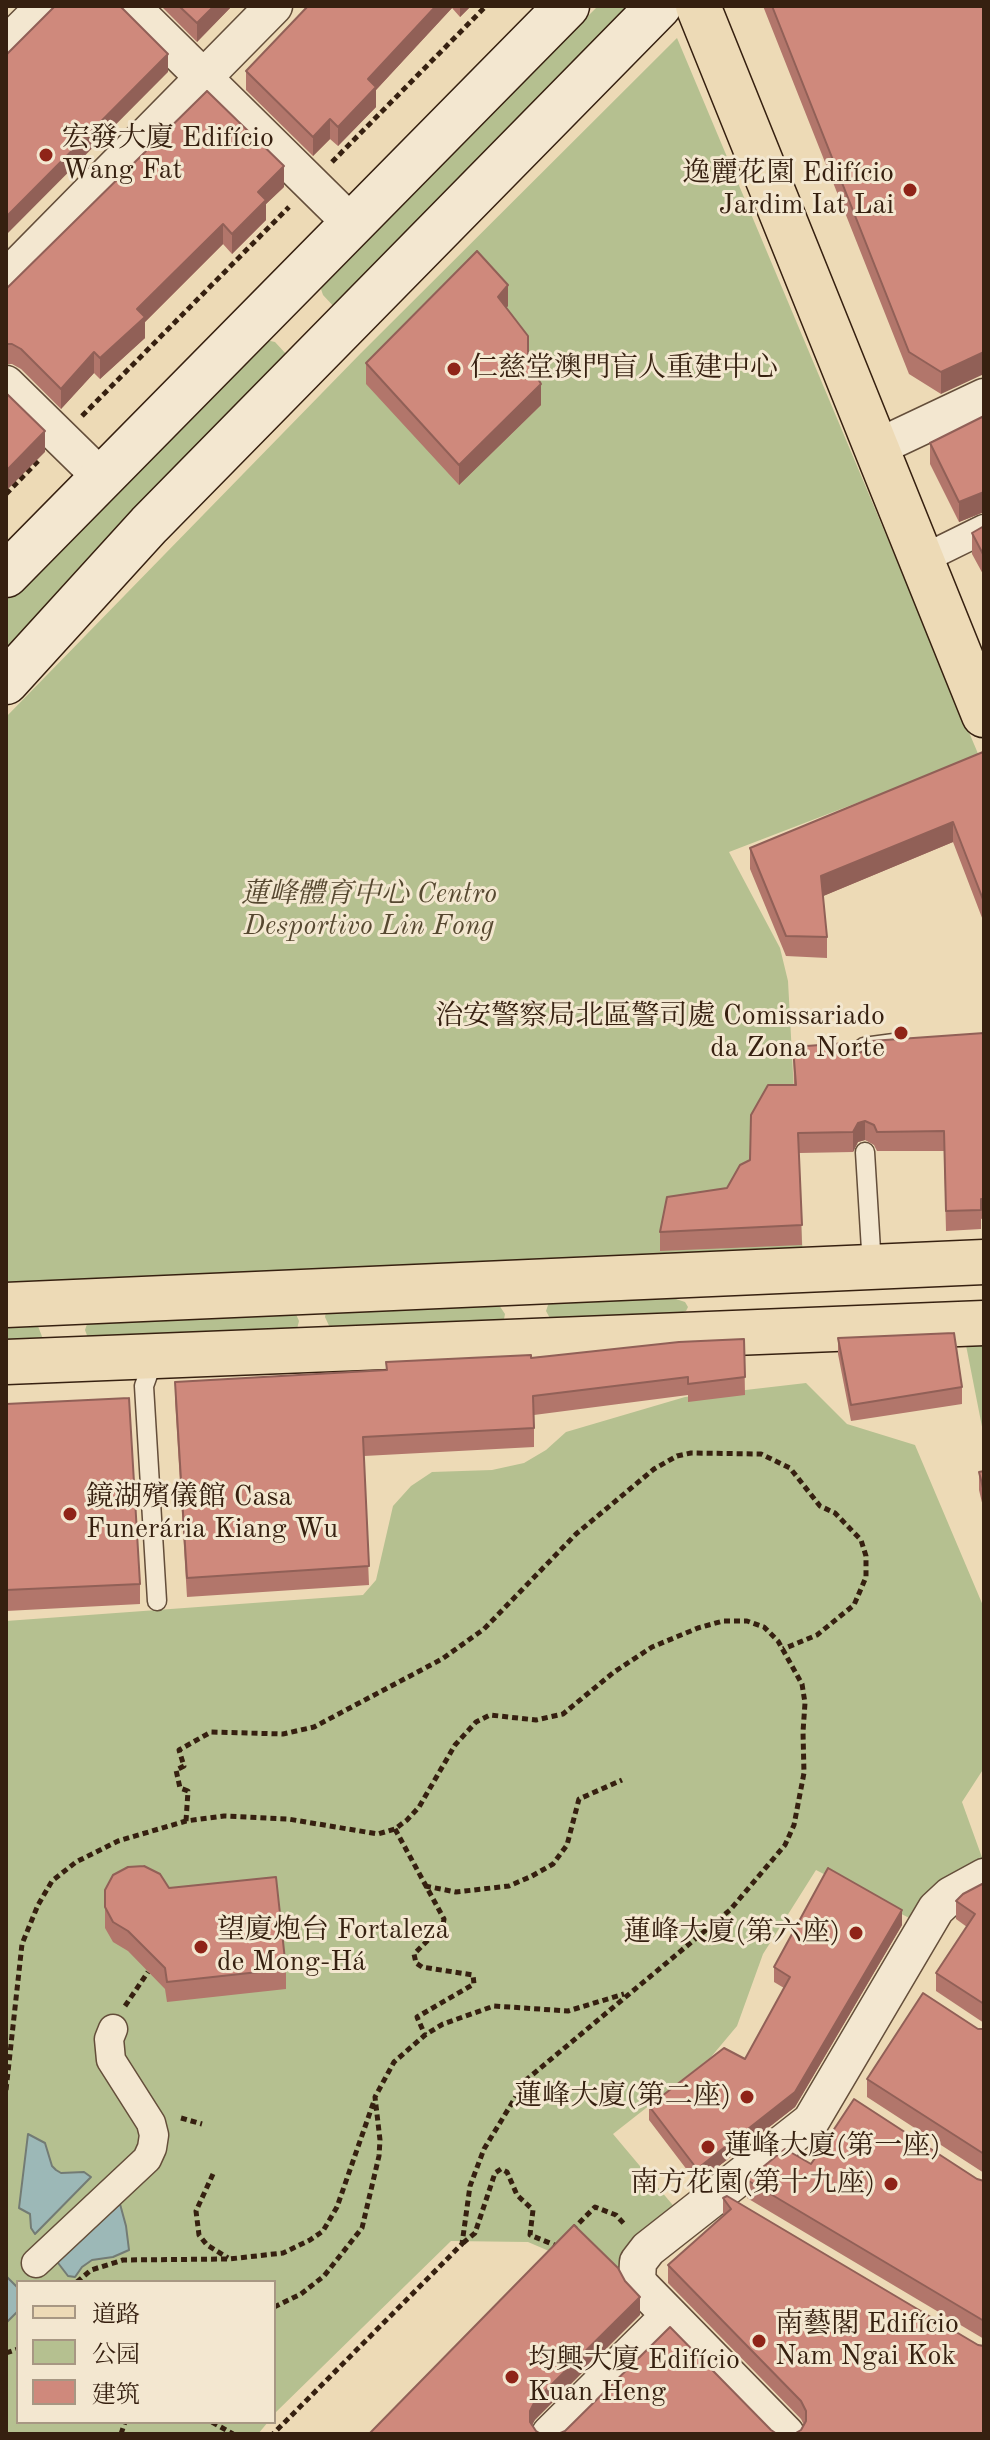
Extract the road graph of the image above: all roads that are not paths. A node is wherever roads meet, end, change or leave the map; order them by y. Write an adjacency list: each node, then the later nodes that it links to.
1 (45, 6): 7 (street)
2 (131, 6): 8 (street)
3 (274, 6): 8 (street)
4 (567, 6): 9 (main road)
5 (659, 6): 12 (main road)
6 (698, 6): 15 (main road)
7 (6, 45)
8 (203, 78): 9 (street); 10 (street)
9 (352, 224): 11 (main road)
10 (6, 278)
11 (253, 324): 12 (main road); 16 (main road)
12 (301, 371): 20 (main road)
13 (6, 384): 16 (street)
14 (984, 397): 15 (street)
15 (876, 448): 18 (main road)
16 (102, 478): 19 (main road)
17 (984, 529): 18 (street)
18 (921, 560): 21 (main road)
19 (6, 575)
20 (6, 682)
21 (984, 715)
22 (908, 1042): 23 (lane)
23 (859, 1061)
24 (865, 1152): 27 (lane)
25 (984, 1262): 27 (main road)
26 (509, 1283): 27 (main road); 28 (main road); 34 (main road)
27 (850, 1283): 29 (main road); 33 (main road)
28 (297, 1291): 30 (main road); 35 (main road)
29 (984, 1293)
30 (76, 1302): 31 (main road); 36 (main road)
31 (6, 1305)
32 (984, 1323): 33 (main road)
33 (639, 1337): 34 (main road)
34 (513, 1341): 35 (main road)
35 (301, 1349): 38 (main road)
36 (82, 1359): 37 (main road); 38 (main road)
37 (6, 1362)
38 (157, 1368): 39 (lane); 40 (lane)
39 (123, 1399)
40 (157, 1601)
41 (984, 1877): 44 (street)
42 (113, 2029): 43 (street)
43 (36, 2263)
44 (669, 2316): 45 (street); 46 (street)
45 (550, 2434)
46 (786, 2434)

